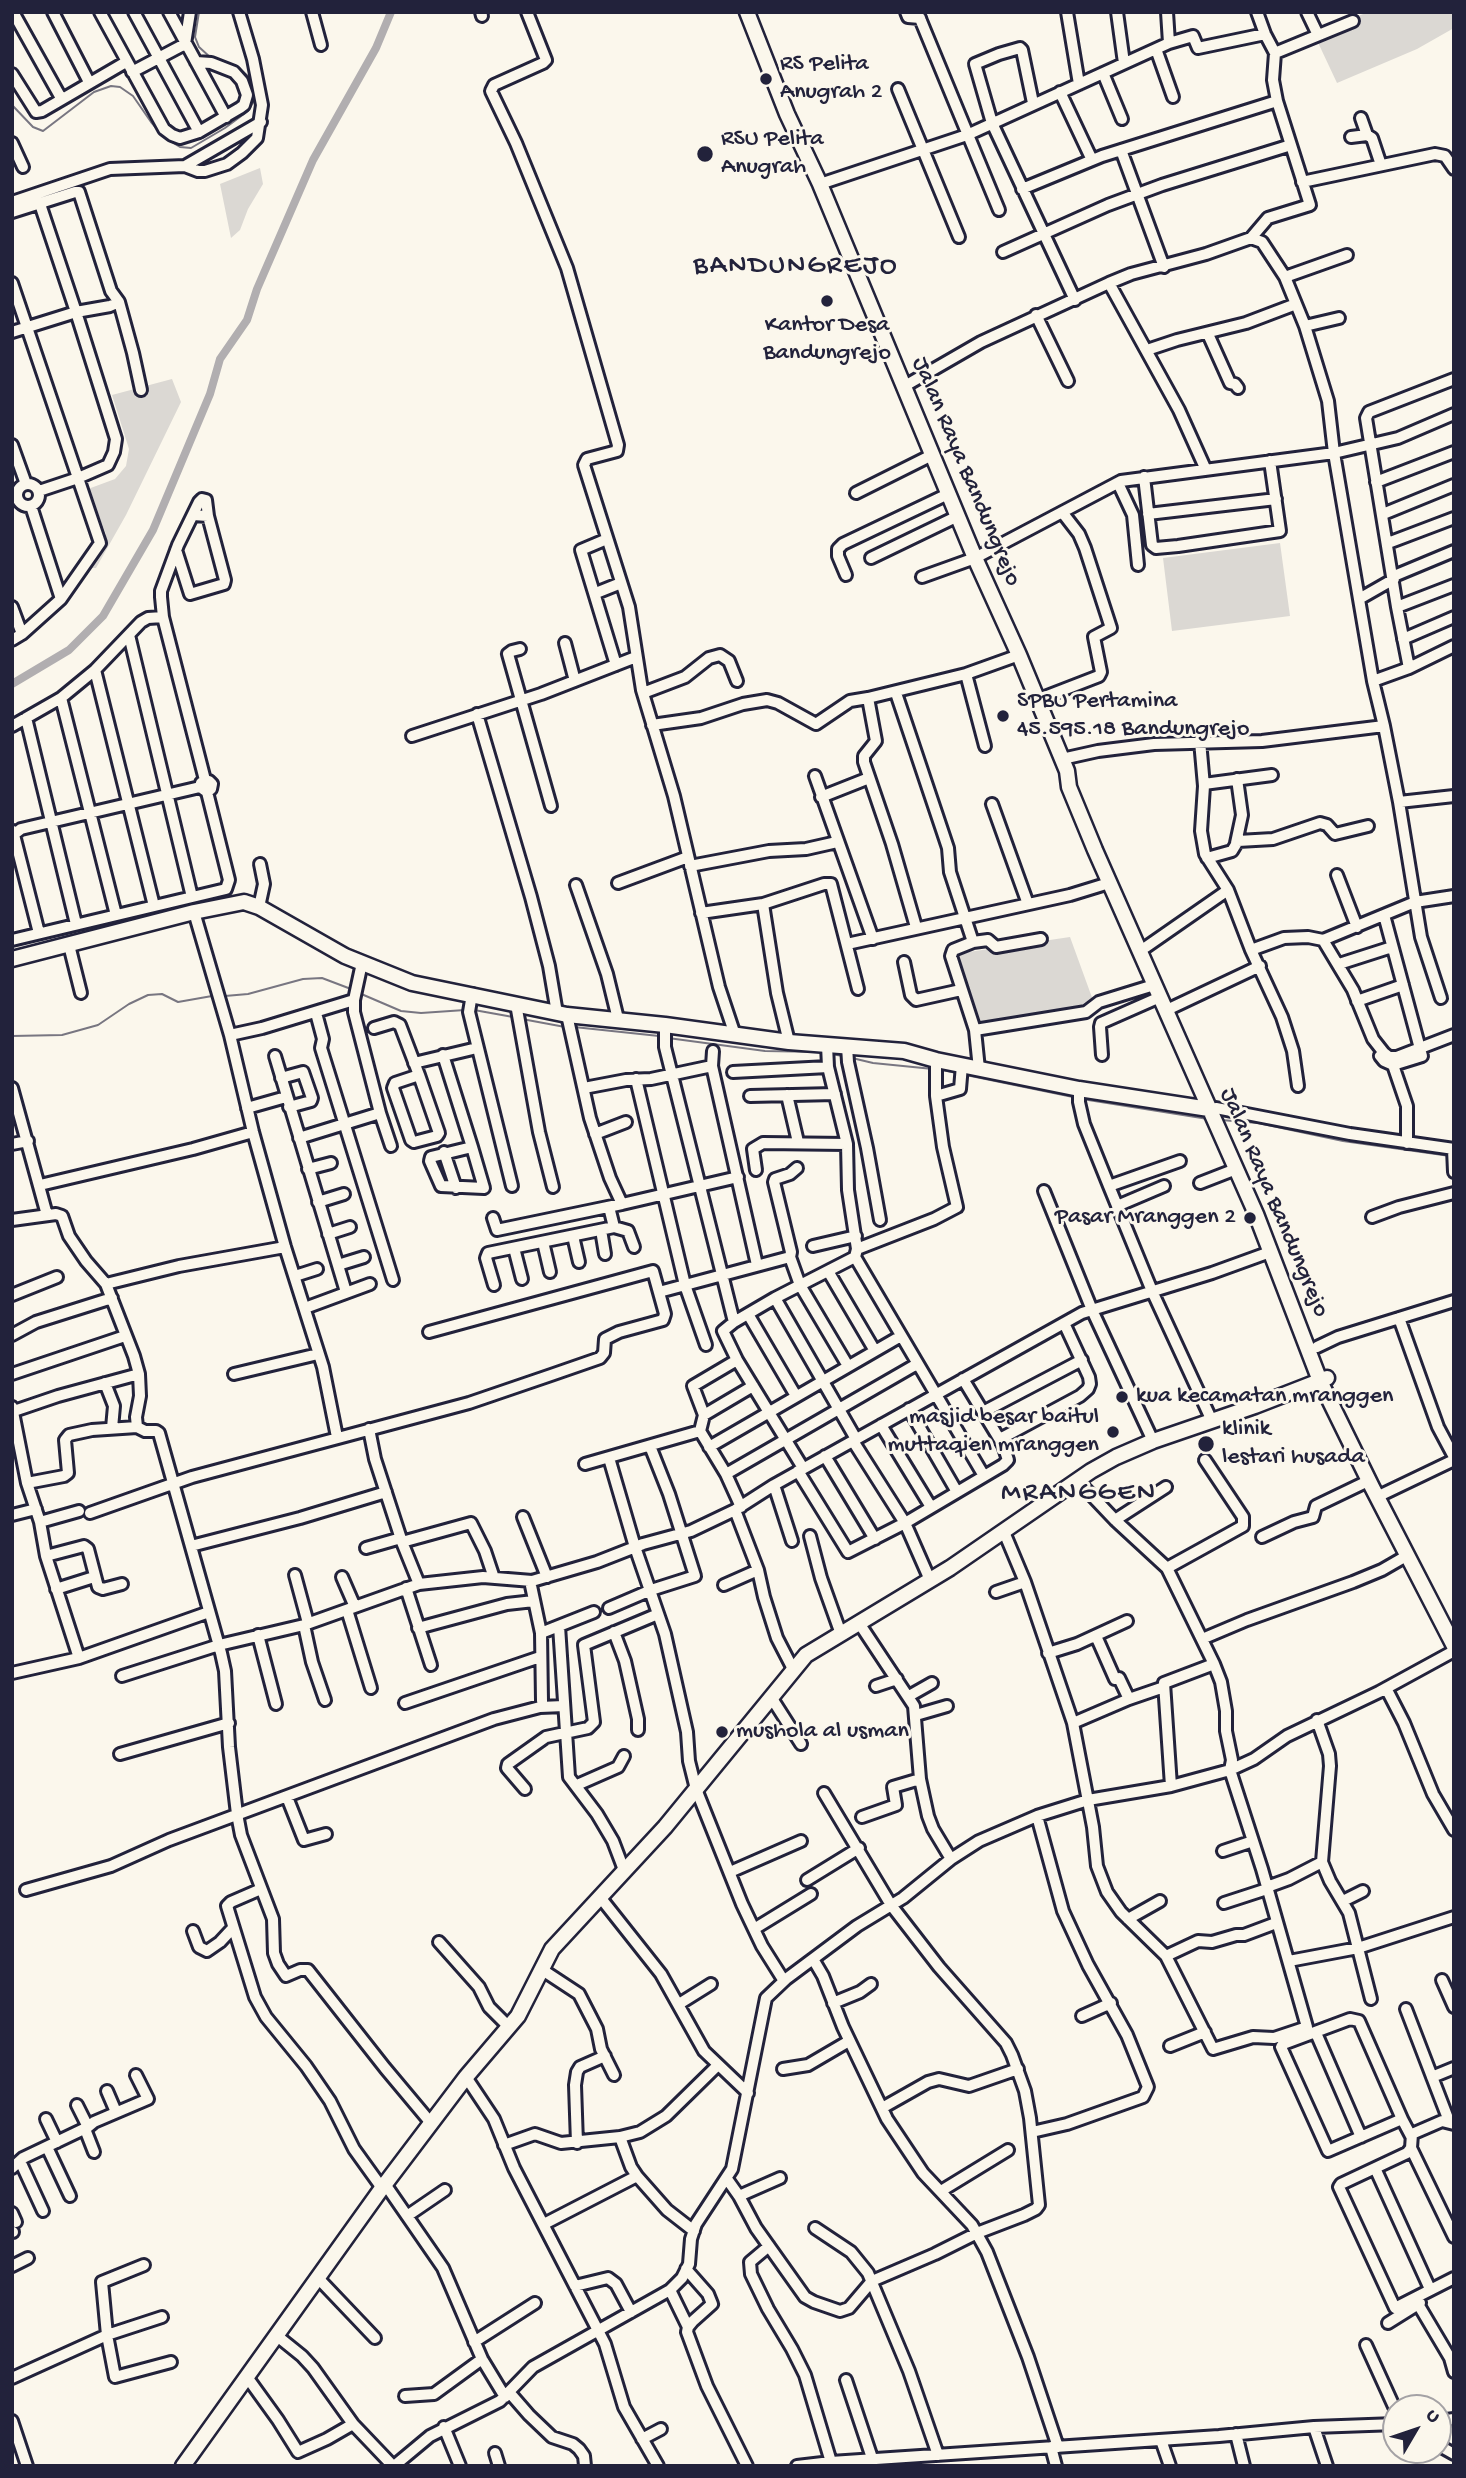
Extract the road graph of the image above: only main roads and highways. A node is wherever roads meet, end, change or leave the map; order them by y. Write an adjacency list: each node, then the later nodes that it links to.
1 (747, 12): 2 (main road, Jalan Raya Bandungrejo)
2 (1064, 765): 4 (main road, Jalan Raya Bandungrejo); 4 (main road, Jalan Raya Bandungrejo)
3 (12, 959): 5 (main road)
4 (1165, 1004): 5 (main road, Jalan Raya Bandungrejo)
5 (1216, 1116): 6 (main road, Jalan Raya Bandungrejo); 6 (main road, Jalan Raya Bandungrejo)
6 (1288, 1288): 7 (main road, Jalan Raya Bandungrejo); 7 (main road, Jalan Raya Bandungrejo)
7 (1325, 1379): 8 (main road, Jalan Raya Bandungrejo); 11 (main road)
8 (1357, 1448): 9 (main road, Jalan Raya Bandungrejo); 10 (main road, Jalan Raya Bandungrejo)
9 (1454, 1625)
10 (1454, 1649)
11 (187, 2464)

